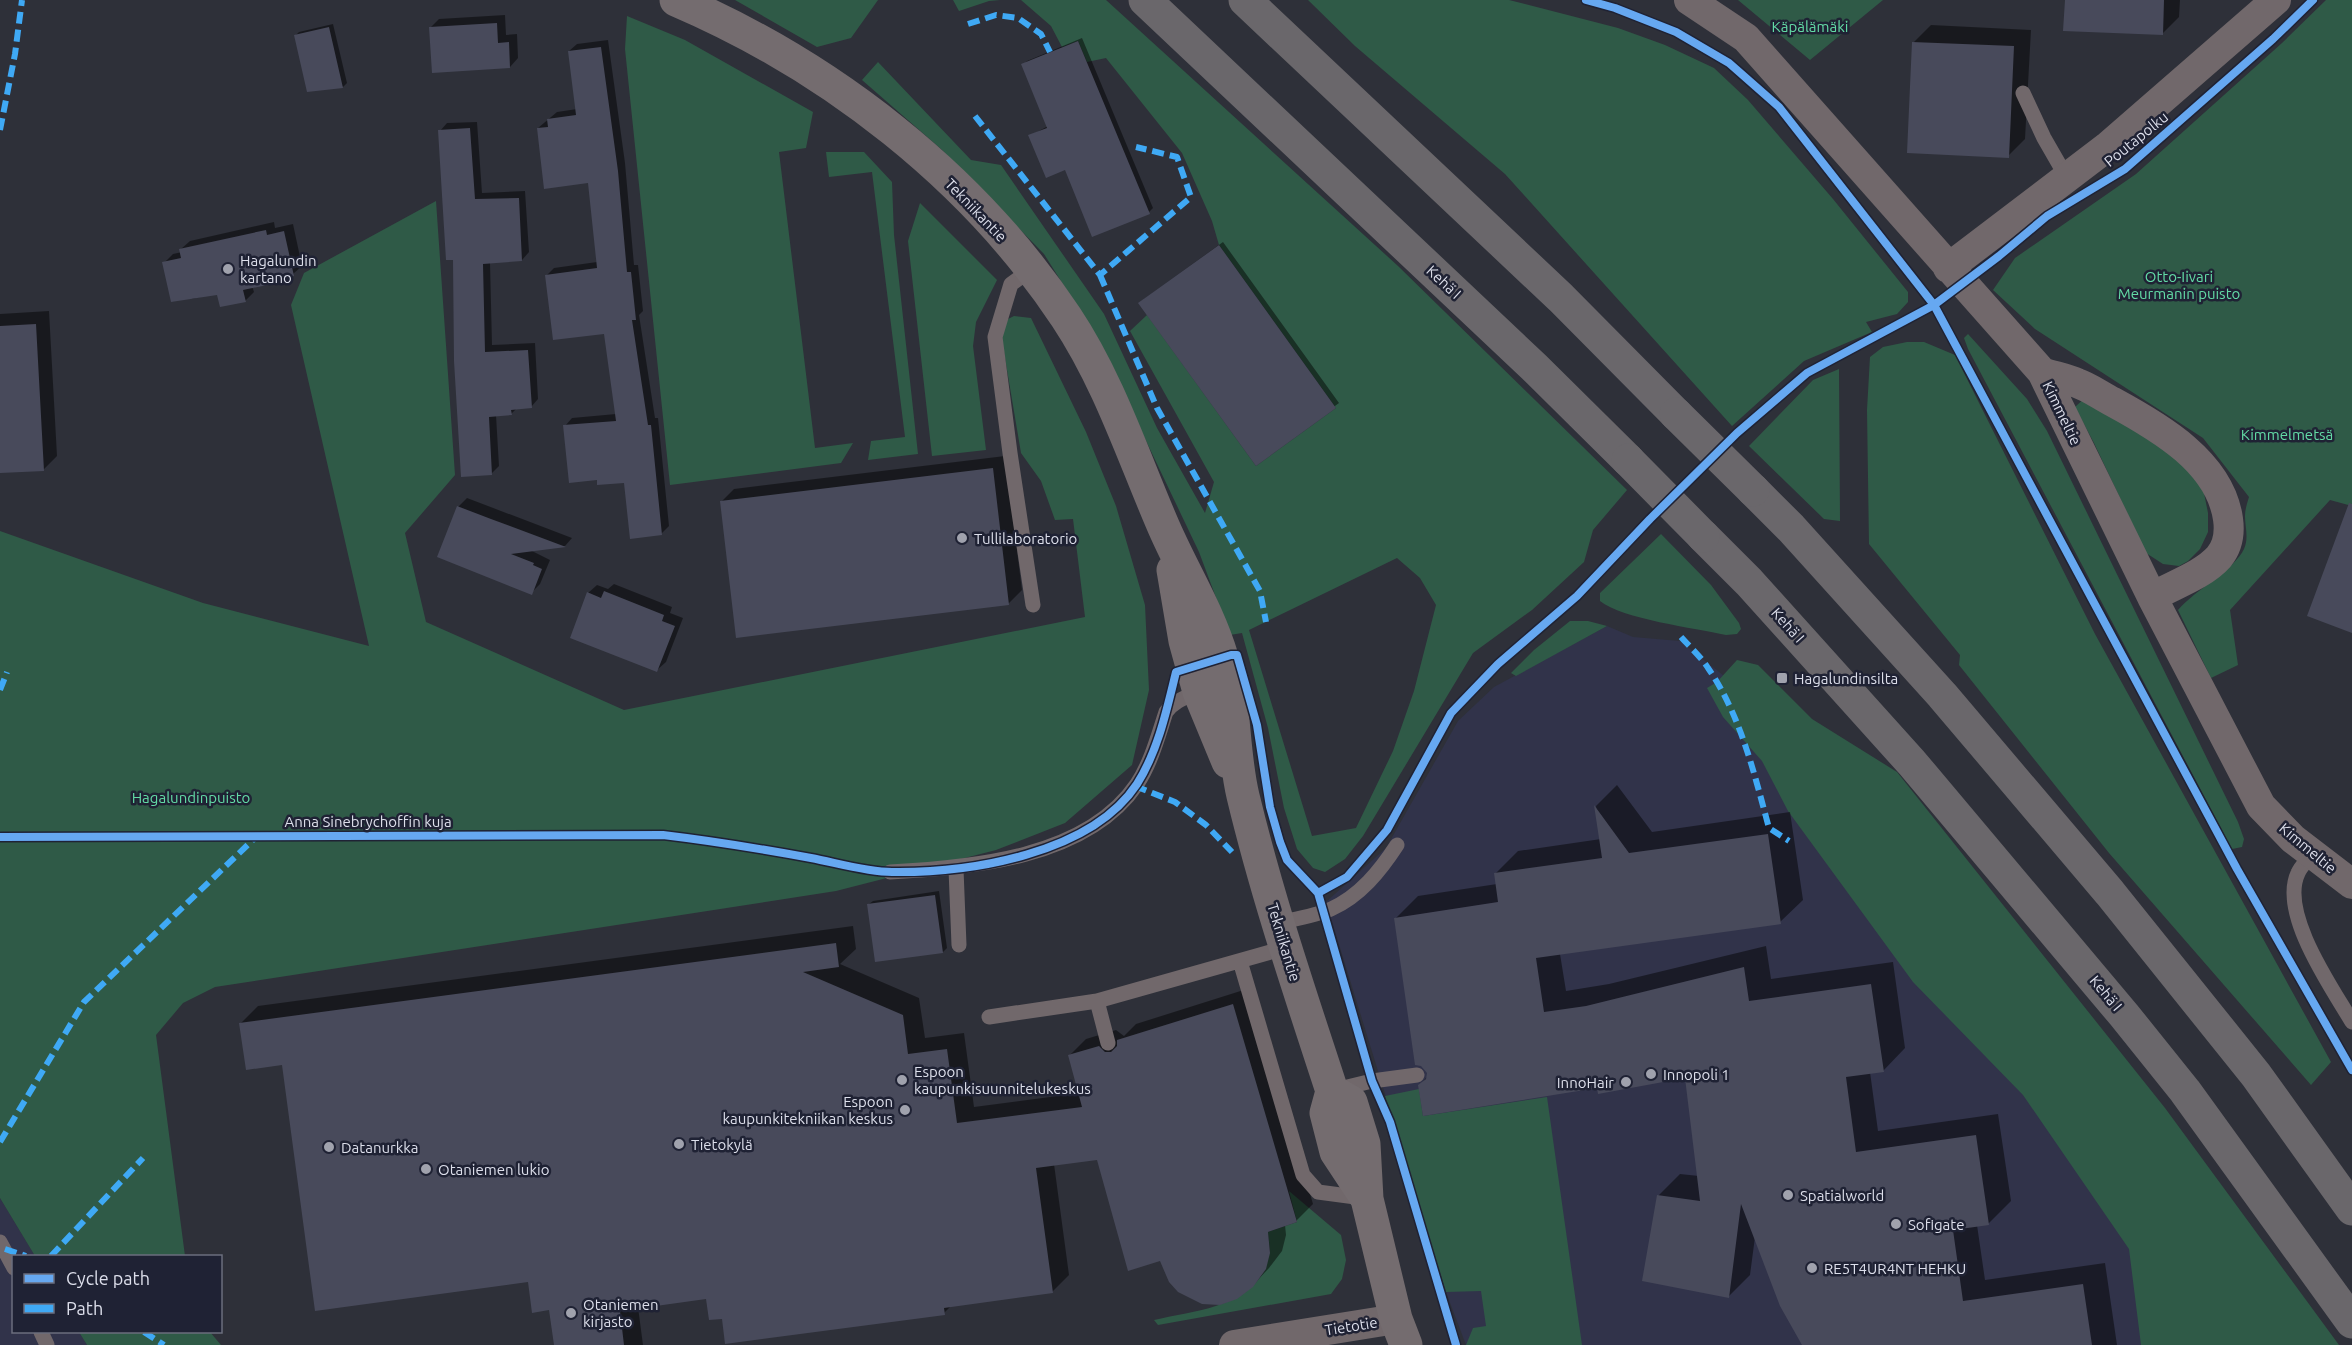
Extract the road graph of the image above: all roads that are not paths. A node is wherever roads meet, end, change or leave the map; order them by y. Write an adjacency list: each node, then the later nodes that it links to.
1 (676, 0): 9 (main road, Tekniikantie)
2 (1144, 0): 32 (highway, Kehä I, bridge)
3 (1245, 0): 29 (highway, bridge)
4 (1689, 0): 8 (street, Kimmeltie)
5 (2276, 0): 7 (street, Poutapolku)
6 (2023, 93): 7 (lane)
7 (2067, 178): 8 (street, Poutapolku)
8 (1948, 268): 10 (street, Kimmeltie)
9 (1032, 269): 12 (lane); 13 (main road, Tekniikantie)
10 (2042, 372): 11 (street, Kimmeltie); 11 (street)
11 (2152, 597): 15 (street, Kimmeltie)
12 (1033, 605)
13 (1214, 686): 16 (lane); 19 (main road, Tekniikantie)
14 (1397, 845): 19 (lane)
15 (2312, 854): 18 (street, Kimmeltie); 24 (lane)
16 (956, 868): 17 (lane); 20 (lane)
17 (890, 872)
18 (2352, 884)
19 (1281, 936): 21 (lane); 27 (main road, Tekniikantie)
20 (960, 945)
21 (1240, 961): 22 (lane); 28 (lane)
22 (1097, 1001): 23 (lane); 25 (lane)
23 (989, 1017)
24 (2352, 1022)
25 (1108, 1043)
26 (1417, 1075): 27 (lane)
27 (1332, 1091): 28 (main road)
28 (1367, 1199): 33 (main road)
29 (2352, 1209)
30 (0, 1242): 31 (lane)
31 (12, 1264)
32 (2352, 1322)
33 (1401, 1332): 34 (street, Tietotie)
34 (1234, 1345)

